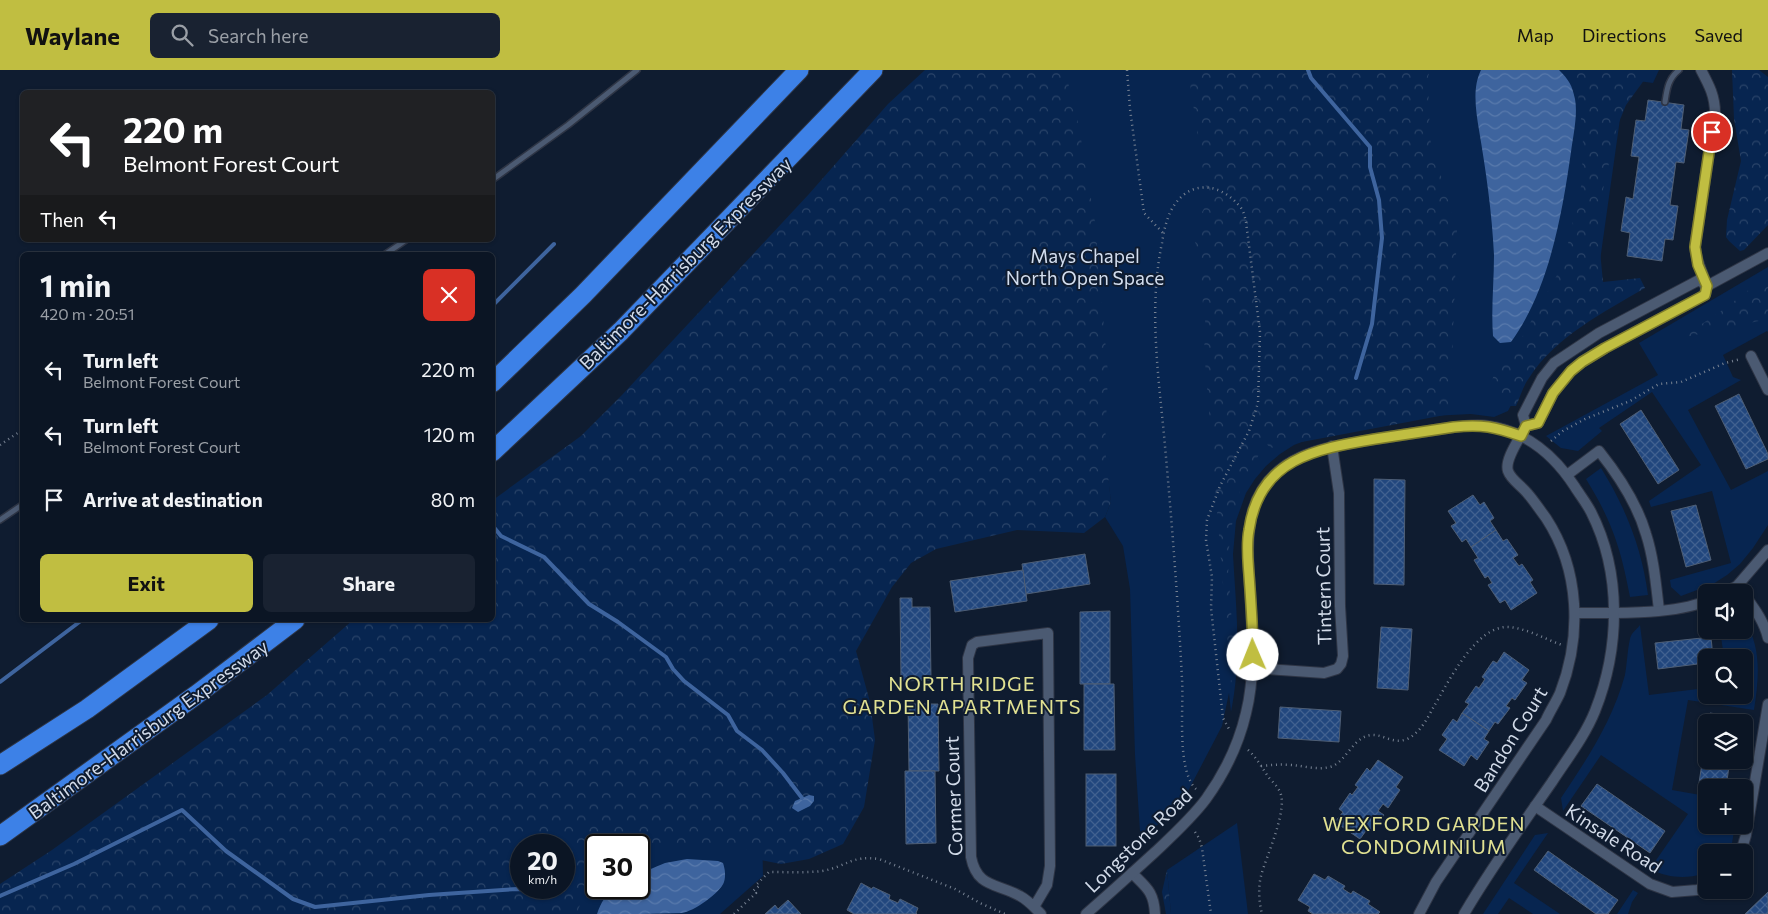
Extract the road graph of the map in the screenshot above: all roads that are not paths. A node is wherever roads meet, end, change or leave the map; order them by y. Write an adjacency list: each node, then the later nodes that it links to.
1 (637, 70): 7 (lane)
2 (799, 70): 13 (highway)
3 (873, 70): 18 (highway, Baltimore-Harrisburg Expressway)
4 (1679, 70): 6 (lane)
5 (1701, 70): 11 (street)
6 (1665, 102)
7 (495, 178)
8 (403, 242): 9 (lane)
9 (388, 252)
10 (1768, 253): 11 (street)
11 (1707, 286): 15 (street); 15 (street)
12 (1751, 356): 14 (street)
13 (495, 380)
14 (1768, 390)
15 (1526, 426): 16 (street, Bandon Court)
16 (1521, 436): 17 (street, Longstone Road); 19 (street, Longstone Road); 28 (street, Bandon Court)
17 (1332, 446): 32 (street, Longstone Road); 32 (street, Tintern Court)
18 (495, 449)
19 (1567, 475): 26 (street); 27 (street, Longstone Road)
20 (20, 506): 21 (lane)
21 (0, 520)
22 (1768, 550): 23 (street)
23 (1746, 584)
24 (1698, 603): 26 (street)
25 (1753, 606): 31 (street)
26 (1659, 610): 27 (street)
27 (1614, 612): 28 (street); 35 (street, Longstone Road)
28 (1575, 613): 43 (street, Bandon Court)
29 (206, 622): 34 (highway)
30 (292, 622): 36 (highway, Baltimore-Harrisburg Expressway)
31 (1768, 638)
32 (1253, 668): 38 (street, Longstone Road)
33 (1768, 704): 37 (street)
34 (0, 765)
35 (1535, 806): 39 (street, Kinsale Road); 44 (street, Longstone Road)
36 (0, 836)
37 (1744, 844)
38 (1132, 873): 41 (street, Longstone Road); 42 (street)
39 (1698, 890)
40 (1038, 910): 40 (street, Cormer Court)
41 (1086, 914)
42 (1155, 914)
43 (1418, 914)
44 (1464, 914)

